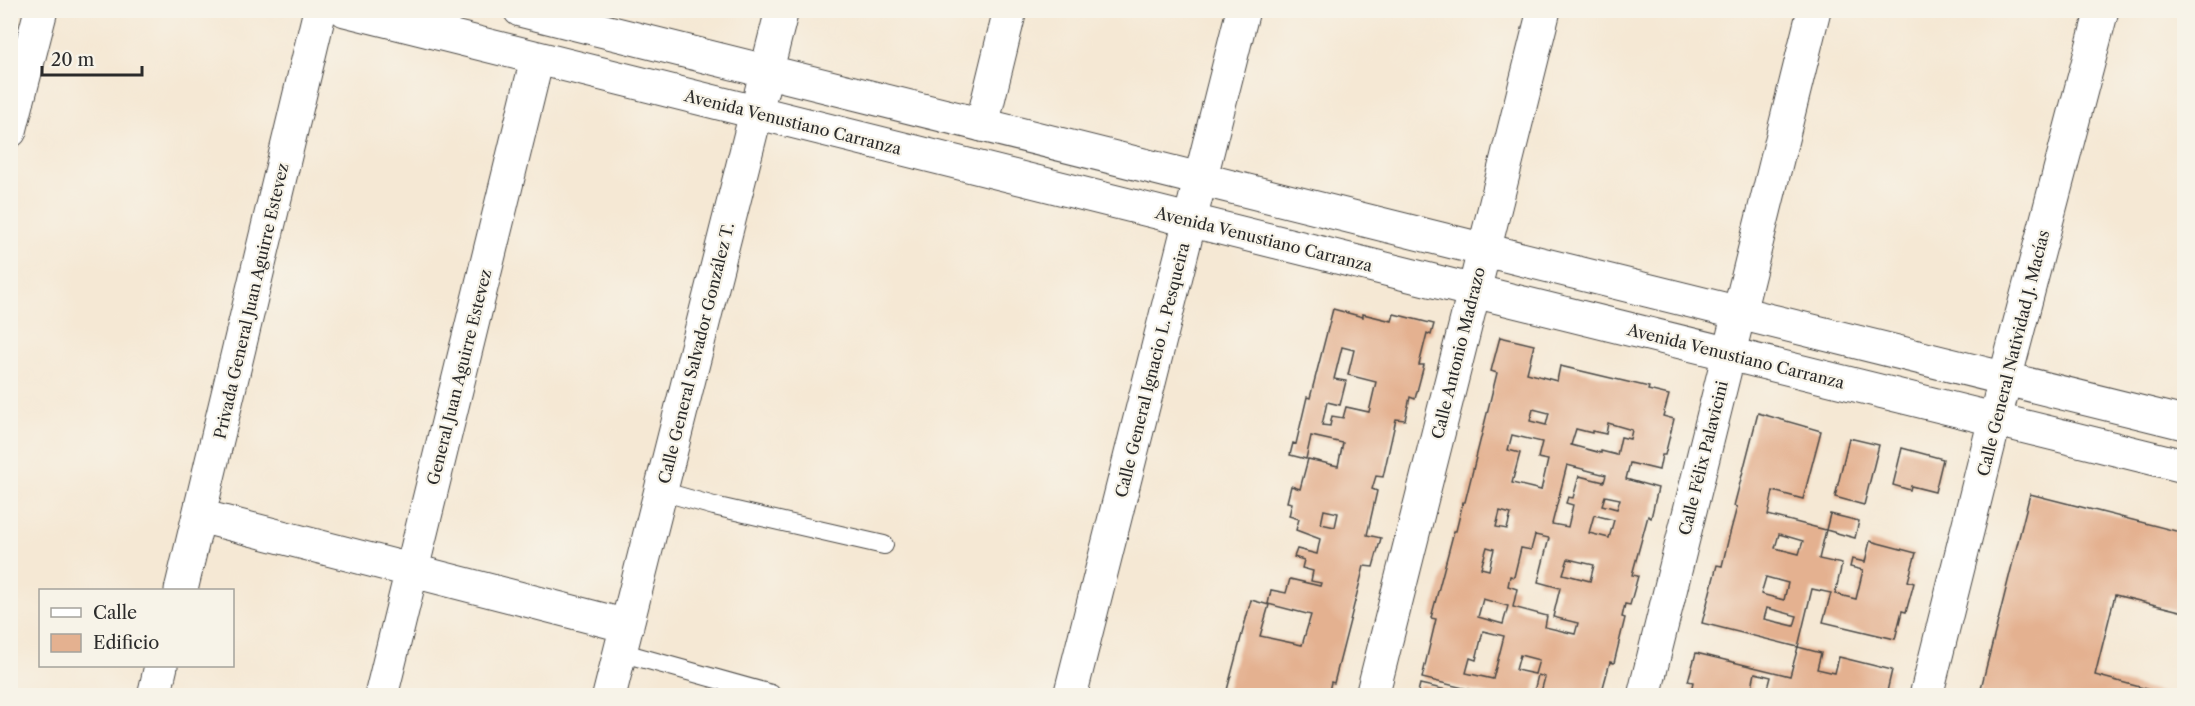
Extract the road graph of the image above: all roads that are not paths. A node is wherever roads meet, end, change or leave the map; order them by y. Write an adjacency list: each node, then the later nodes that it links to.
1 (41, 10): 15 (street)
2 (320, 10): 27 (street, Privada General Juan Aguirre Estevez)
3 (345, 10): 11 (street, Avenida Venustiano Carranza)
4 (782, 10): 12 (street, Calle General Salvador González T.)
5 (1010, 10): 14 (street)
6 (1242, 10): 16 (street, Calle General Ignacio L. Pesqueira)
7 (1545, 10): 18 (street, Calle Antonio Madrazo)
8 (1814, 10): 20 (street, Calle Félix Palavicini)
9 (2102, 10): 22 (street, Calle General Natividad J. Macías)
10 (540, 13): 12 (street)
11 (537, 59): 13 (street, Avenida Venustiano Carranza); 29 (street, General Juan Aguirre Estevez)
12 (766, 72): 13 (street, Calle General Salvador González T.); 14 (street)
13 (756, 113): 17 (street, Avenida Venustiano Carranza); 26 (street, Calle General Salvador González T.)
14 (982, 125): 16 (street)
15 (10, 131)
16 (1201, 180): 17 (street, Calle General Ignacio L. Pesqueira); 18 (street)
17 (1190, 221): 19 (street, Avenida Venustiano Carranza); 37 (street, Calle General Ignacio L. Pesqueira)
18 (1485, 250): 19 (street, Calle Antonio Madrazo); 20 (street)
19 (1474, 291): 21 (street, Avenida Venustiano Carranza); 38 (street, Calle Antonio Madrazo)
20 (1739, 313): 21 (street, Calle Félix Palavicini); 22 (street)
21 (1729, 354): 23 (street, Avenida Venustiano Carranza); 39 (street, Calle Félix Palavicini)
22 (2005, 379): 23 (street, Calle General Natividad J. Macías); 24 (street)
23 (1995, 419): 25 (street, Avenida Venustiano Carranza); 40 (street, Calle General Natividad J. Macías)
24 (2184, 423)
25 (2184, 466)
26 (661, 491): 28 (lane); 31 (street, Calle General Salvador González T.)
27 (200, 516): 29 (street); 30 (street, Privada General Juan Aguirre Estevez)
28 (884, 545)
29 (412, 571): 31 (street); 35 (street, General Juan Aguirre Estevez)
30 (182, 589)
31 (624, 639): 33 (lane); 36 (street, Calle General Salvador González T.)
32 (161, 667): 34 (street)
33 (771, 694)
34 (153, 696)
35 (381, 696)
36 (609, 696)
37 (1070, 696)
38 (1372, 696)
39 (1644, 696)
40 (1926, 696)

